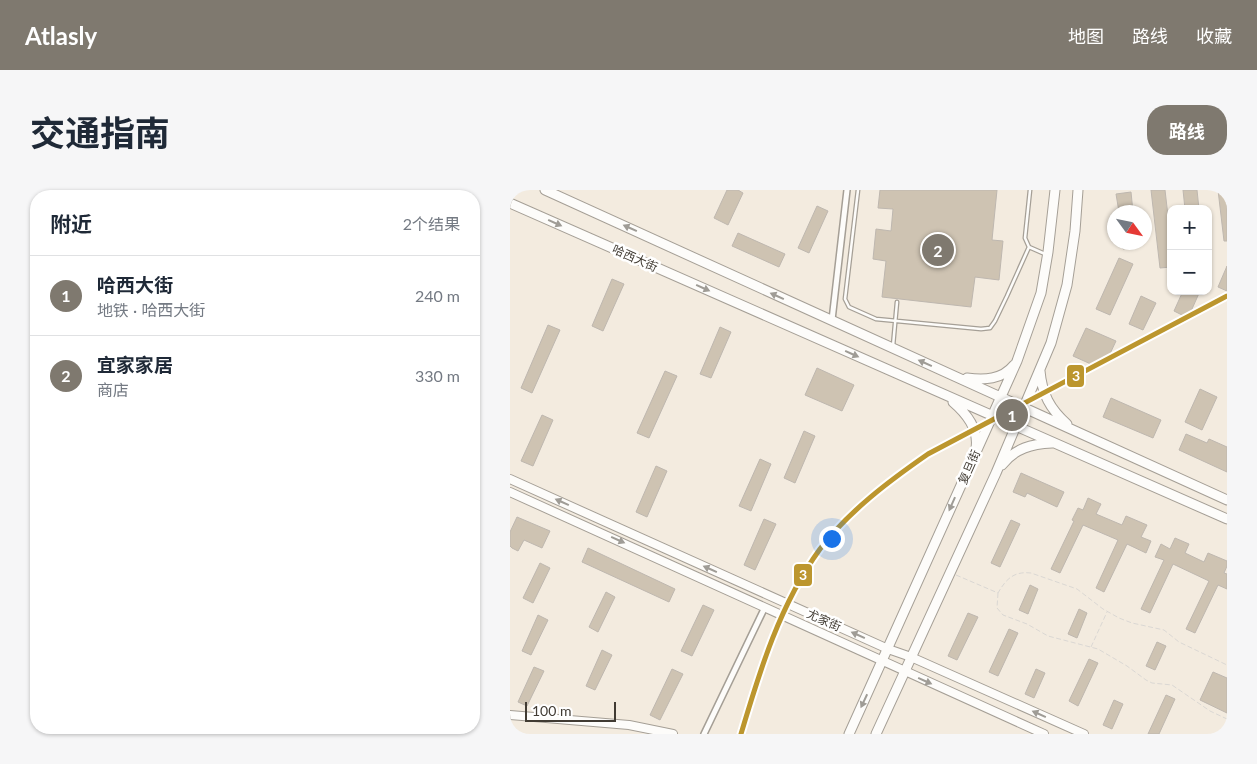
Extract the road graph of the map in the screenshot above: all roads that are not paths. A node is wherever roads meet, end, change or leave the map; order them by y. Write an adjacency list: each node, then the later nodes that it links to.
1 (545, 190): 11 (main road, 哈西大街, one-way to 1)
2 (847, 190): 11 (street)
3 (858, 190): 12 (lane)
4 (1030, 190): 8 (lane)
5 (1055, 190): 9 (main road, 复旦街)
6 (1078, 190): 15 (main road)
7 (510, 203): 17 (main road, 哈西大街, one-way to 17)
8 (1029, 247): 9 (lane); 12 (lane)
9 (1047, 255): 14 (main road, 复旦街)
10 (897, 302): 12 (lane)
11 (832, 320): 13 (main road, 哈西大街)
12 (896, 320): 13 (lane)
13 (892, 348): 16 (main road, 哈西大街, one-way to 13)
14 (1018, 361): 16 (main road); 18 (main road, 复旦街)
15 (1040, 370): 19 (main road); 22 (main road)
16 (956, 377): 18 (main road, 哈西大街)
17 (945, 396): 20 (main road, 哈西大街); 24 (main road)
18 (1002, 397): 19 (main road, 哈西大街); 20 (main road, 复旦街)
19 (1024, 408): 21 (main road); 22 (main road, 哈西大街)
20 (993, 416): 21 (main road, 哈西大街); 24 (main road, 复旦街)
21 (1016, 425): 23 (main road, 哈西大街); 25 (main road)
22 (1077, 432): 28 (main road, 哈西大街)
23 (1054, 442): 25 (main road); 29 (main road, 哈西大街)
24 (974, 456): 31 (main road, 复旦街, one-way to 31)
25 (996, 473): 32 (main road)
26 (510, 479): 31 (main road, 尤家街, one-way to 26)
27 (510, 492): 30 (main road, 尤家街, one-way to 30)
28 (1227, 500)
29 (1227, 519)
30 (765, 607): 33 (main road, 尤家街); 37 (street)
31 (888, 649): 32 (main road, 尤家街); 33 (main road, 复旦街)
32 (911, 657): 34 (main road); 41 (main road, 尤家街, one-way to 32)
33 (883, 660): 34 (main road, 尤家街); 38 (main road, 复旦街, one-way to 38)
34 (904, 672): 39 (main road); 40 (main road, 尤家街, one-way to 40)
35 (510, 715): 36 (main road)
36 (673, 734)
37 (704, 734)
38 (849, 734)
39 (876, 734)
40 (1044, 734)
41 (1084, 734)

